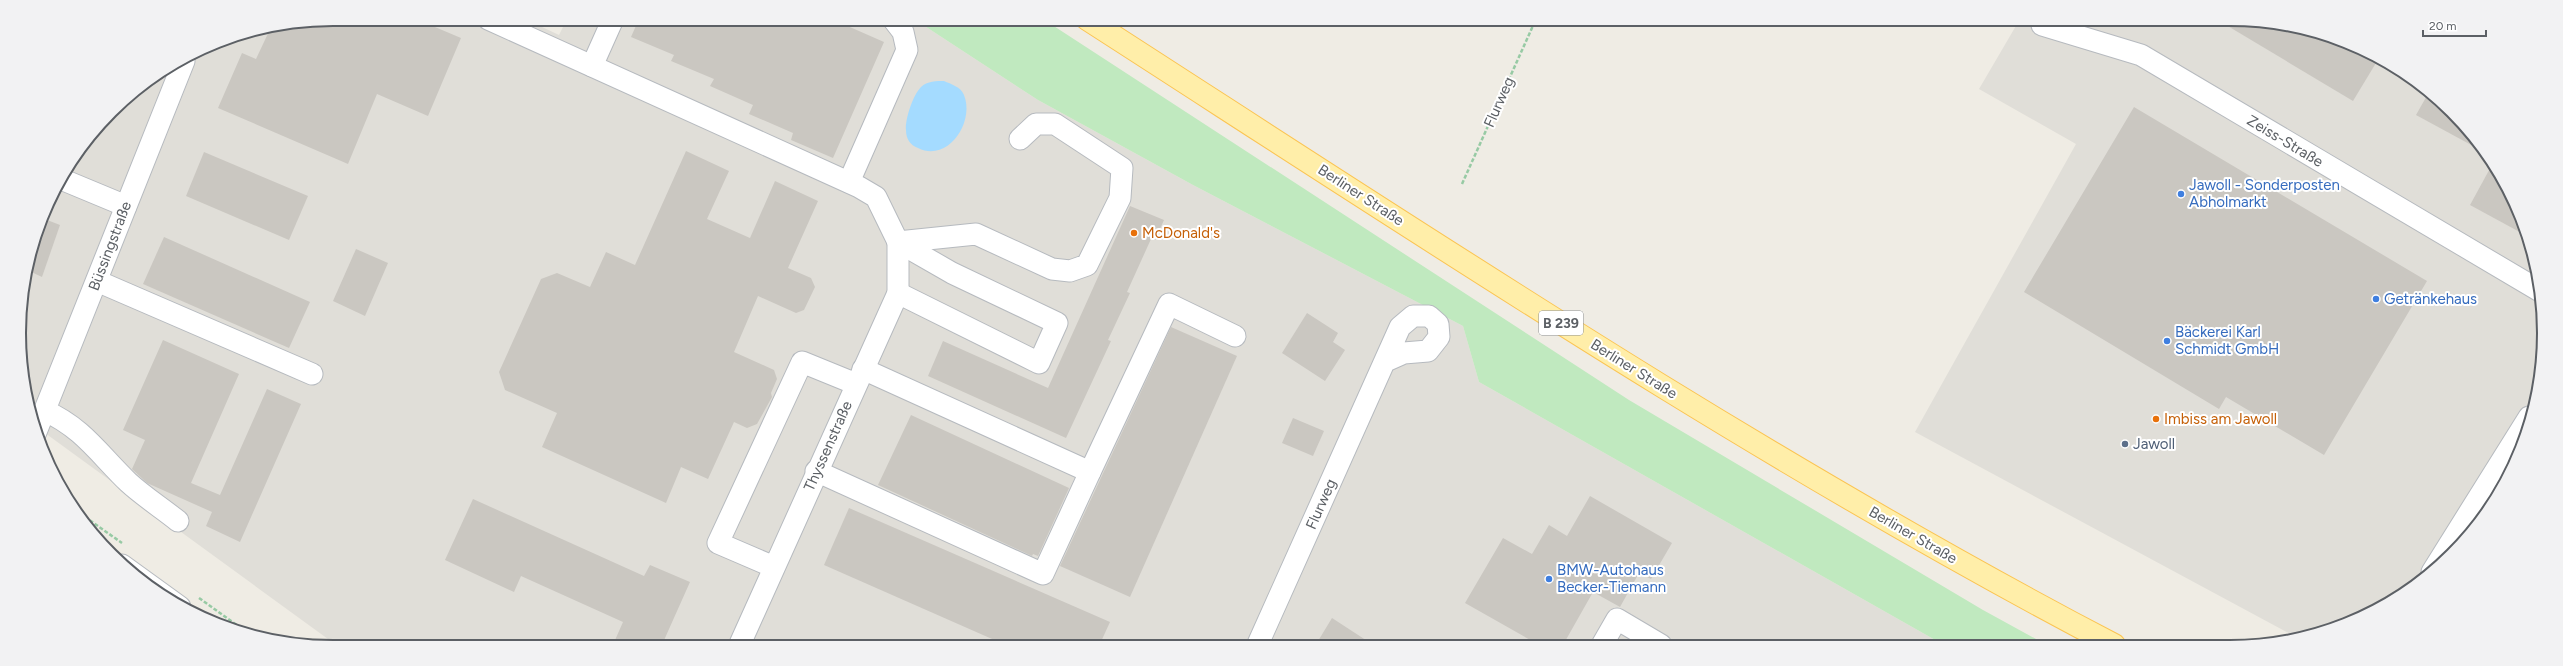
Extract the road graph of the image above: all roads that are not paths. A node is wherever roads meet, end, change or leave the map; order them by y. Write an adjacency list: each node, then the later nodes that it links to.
1 (503, 26): 7 (street)
2 (610, 26): 7 (street)
3 (898, 26): 10 (street)
4 (1098, 26): 32 (main road, Berliner Straße / B 239)
5 (2045, 26): 14 (street, Zeiss-Straße)
6 (182, 65): 11 (street, Büssingstraße)
7 (592, 66): 10 (street)
8 (1020, 139): 12 (street)
9 (66, 181): 11 (street)
10 (849, 182): 12 (street)
11 (126, 206): 13 (street, Büssingstraße)
12 (898, 242): 15 (street, Thyssenstraße); 15 (street)
13 (97, 280): 18 (street); 20 (street, Büssingstraße)
14 (2533, 287)
15 (898, 293): 19 (street, Thyssenstraße)
16 (1235, 336): 24 (street)
17 (1386, 361): 29 (street, Flurweg)
18 (312, 374)
19 (860, 376): 23 (street, Thyssenstraße); 24 (street); 27 (street)
20 (45, 411): 21 (street, Büssingstraße); 25 (street)
21 (40, 424)
22 (2521, 431): 26 (street)
23 (816, 471): 24 (street); 27 (street, Thyssenstraße)
24 (1090, 472)
25 (178, 521)
26 (2444, 552)
27 (774, 567): 28 (street, Thyssenstraße)
28 (742, 640)
29 (1260, 640)
30 (1605, 640): 31 (street)
31 (1653, 640)
32 (2105, 640)

